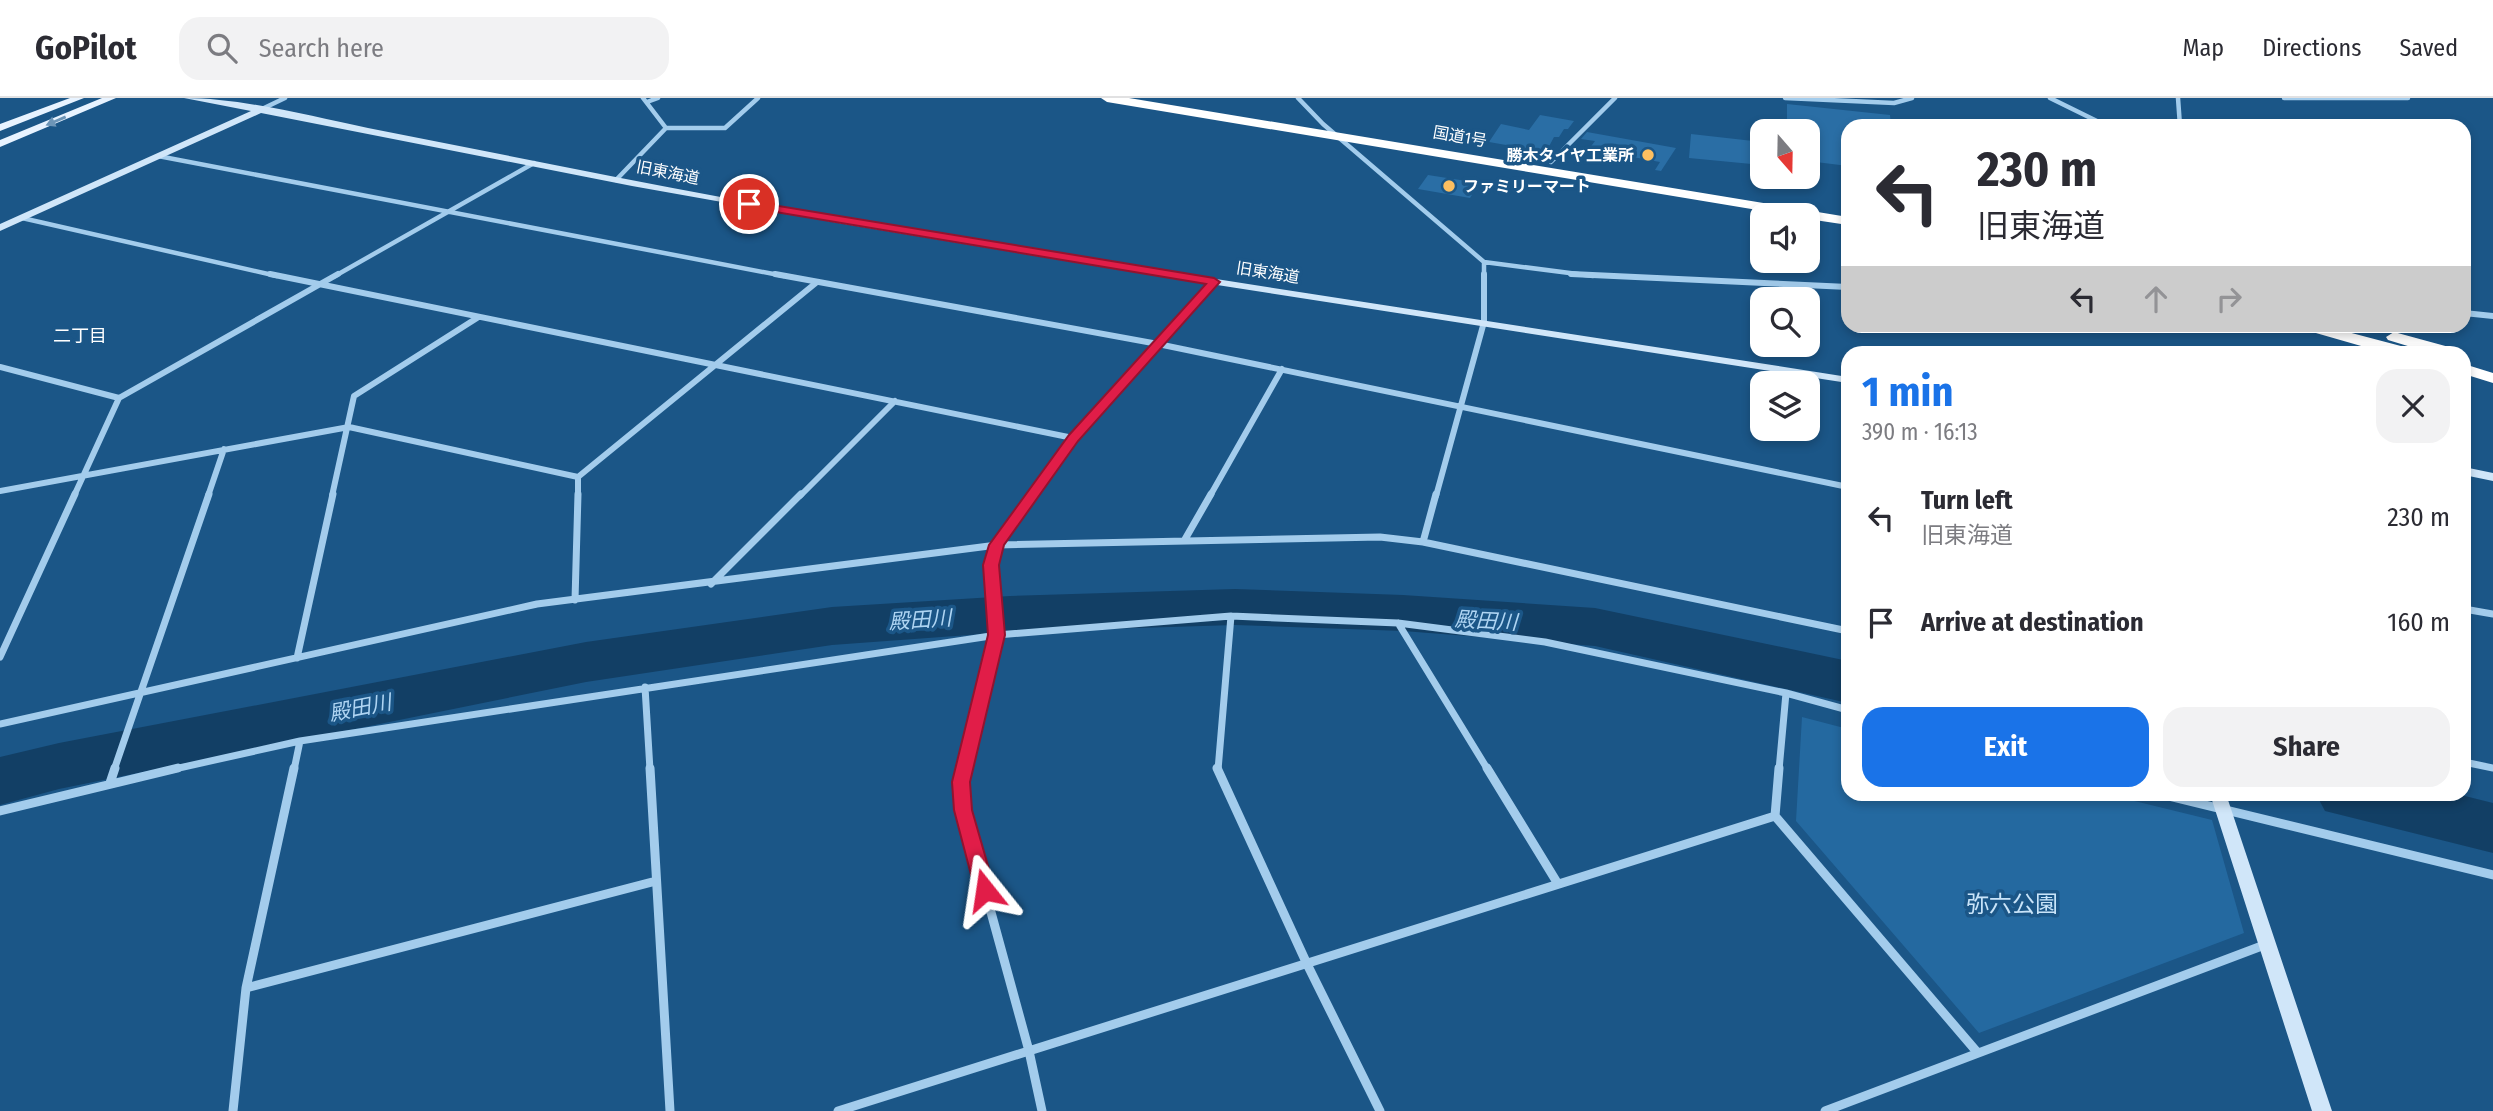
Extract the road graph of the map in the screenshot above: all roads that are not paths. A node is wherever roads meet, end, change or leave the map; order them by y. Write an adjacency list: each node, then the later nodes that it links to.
1 (79, 98): 22 (main road)
2 (111, 98): 25 (main road, one-way to 25)
3 (188, 98): 18 (street, 旧東海道)
4 (285, 98): 18 (street)
5 (658, 98): 17 (street)
6 (758, 98): 23 (street)
7 (1107, 98): 24 (highway, 国道1号)
8 (1157, 98): 21 (highway, 国道1号)
9 (1298, 98): 21 (street)
10 (1615, 98): 27 (street)
11 (1785, 98): 12 (street)
12 (1912, 98)
13 (2050, 98): 19 (street)
14 (2178, 98): 20 (street)
15 (2284, 98): 16 (street)
16 (2408, 98)
17 (645, 100): 23 (street)
18 (262, 109): 26 (street); 28 (street, 旧東海道)
19 (2093, 119)
20 (2180, 119)
21 (1323, 124): 24 (street); 27 (highway, 国道1号)
22 (0, 128)
23 (666, 128): 29 (street)
24 (1334, 134): 33 (highway, 国道1号); 35 (street)
25 (0, 144)
26 (158, 156): 31 (street); 32 (street)
27 (1550, 162): 30 (highway, 国道1号)
28 (534, 163): 29 (street, 旧東海道); 31 (street)
29 (616, 180): 37 (street, 旧東海道)
30 (1841, 208)
31 (448, 212): 36 (street); 38 (street)
32 (22, 218): 34 (street); 38 (street)
33 (1841, 220)
34 (0, 228)
35 (1484, 261): 39 (street); 43 (street)
36 (817, 282): 46 (street); 50 (street)
37 (1214, 282): 43 (street, 旧東海道); 46 (street)
38 (319, 285): 42 (street); 57 (street)
39 (1841, 287)
40 (2471, 314): 41 (street)
41 (2493, 316)
42 (478, 317): 50 (street); 60 (street)
43 (1484, 323): 56 (street, 旧東海道); 59 (street)
44 (2334, 333): 47 (highway)
45 (2380, 333): 48 (highway)
46 (1158, 344): 53 (street); 61 (street)
47 (2381, 346)
48 (2426, 346)
49 (2471, 358): 51 (highway)
50 (713, 365): 58 (street); 65 (street)
51 (2493, 365)
52 (0, 367): 57 (street)
53 (1282, 369): 59 (street); 69 (street)
54 (2471, 371): 55 (highway)
55 (2493, 378)
56 (1841, 379)
57 (119, 398): 64 (street)
58 (895, 401): 61 (street); 72 (street)
59 (1460, 407): 67 (street); 70 (street)
60 (349, 427): 62 (street); 65 (street); 81 (street)
61 (1073, 438): 71 (street)
62 (224, 449): 64 (street); 84 (street)
63 (2471, 472): 66 (street)
64 (85, 473): 68 (street); 80 (street)
65 (578, 477): 73 (street)
66 (2493, 477)
67 (1841, 486)
68 (0, 491)
69 (1184, 541): 70 (street); 71 (street)
70 (1423, 542): 78 (street)
71 (997, 545): 72 (street); 79 (street)
72 (711, 584): 73 (street)
73 (575, 600): 81 (street)
74 (2471, 609): 75 (street)
75 (2493, 614)
76 (1231, 616): 77 (street); 79 (street); 98 (street)
77 (1398, 623): 83 (street); 96 (street)
78 (1841, 630)
79 (997, 635): 82 (street); 100 (street)
80 (0, 657)
81 (297, 658): 84 (street)
82 (645, 687): 87 (street); 95 (street)
83 (1786, 693): 85 (street); 93 (street)
84 (141, 695): 86 (street); 90 (street)
85 (1841, 708)
86 (0, 724)
87 (300, 741): 90 (street); 99 (street)
88 (2471, 763): 89 (street)
89 (2493, 768)
90 (110, 783): 92 (street)
91 (2221, 803): 94 (street); 97 (street)
92 (0, 811)
93 (1776, 816): 96 (street); 101 (street)
94 (2493, 875)
95 (656, 881): 99 (street); 103 (street)
96 (1559, 884): 98 (street)
97 (2267, 944): 101 (street); 108 (street)
98 (1307, 964): 100 (street); 106 (street)
99 (246, 988): 102 (street)
100 (1029, 1051): 104 (street); 105 (street)
101 (1977, 1052): 107 (street)
102 (233, 1111)
103 (670, 1111)
104 (838, 1111)
105 (1042, 1111)
106 (1380, 1111)
107 (1825, 1111)
108 (2322, 1111)

